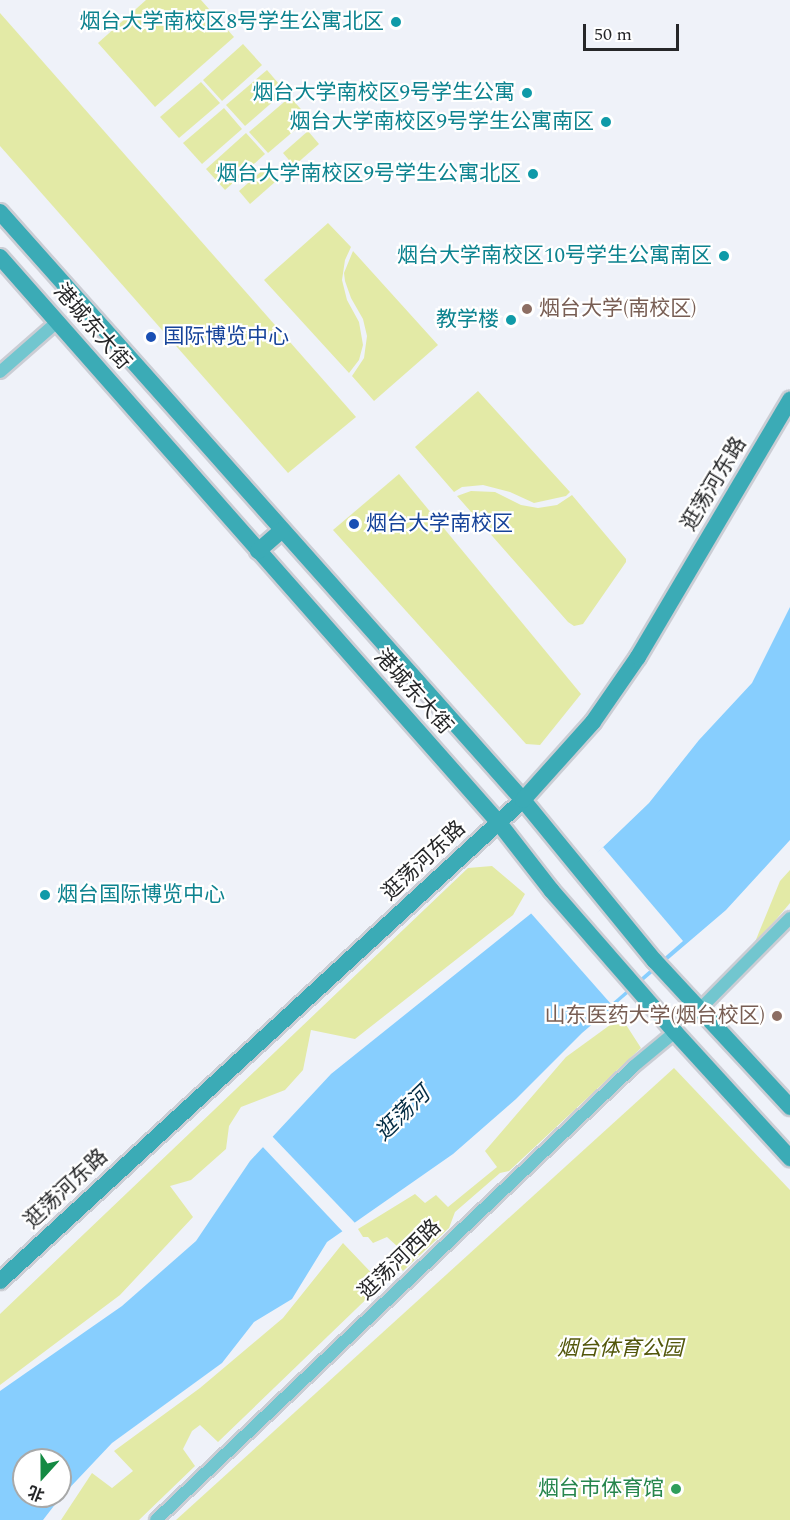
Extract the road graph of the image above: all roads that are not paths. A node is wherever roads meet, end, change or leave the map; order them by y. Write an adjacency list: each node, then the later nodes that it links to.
1 (0, 212): 6 (main road, 港城东大街)
2 (0, 257): 3 (main road, 港城东大街)
3 (58, 321): 4 (street); 7 (main road, 港城东大街)
4 (0, 372)
5 (790, 400): 8 (main road, 逛荡河东路)
6 (282, 530): 7 (main road); 8 (main road, 港城东大街)
7 (258, 551): 9 (main road, 港城东大街)
8 (523, 800): 9 (main road, 逛荡河东路); 11 (main road, 港城东大街)
9 (499, 823): 12 (main road, 港城东大街); 15 (main road, 逛荡河东路)
10 (790, 918): 11 (street)
11 (700, 1009): 13 (main road, 港城东大街)
12 (675, 1032): 14 (main road, 港城东大街); 16 (street, 逛荡河西路)
13 (790, 1107)
14 (790, 1158)
15 (0, 1281)
16 (156, 1520)

